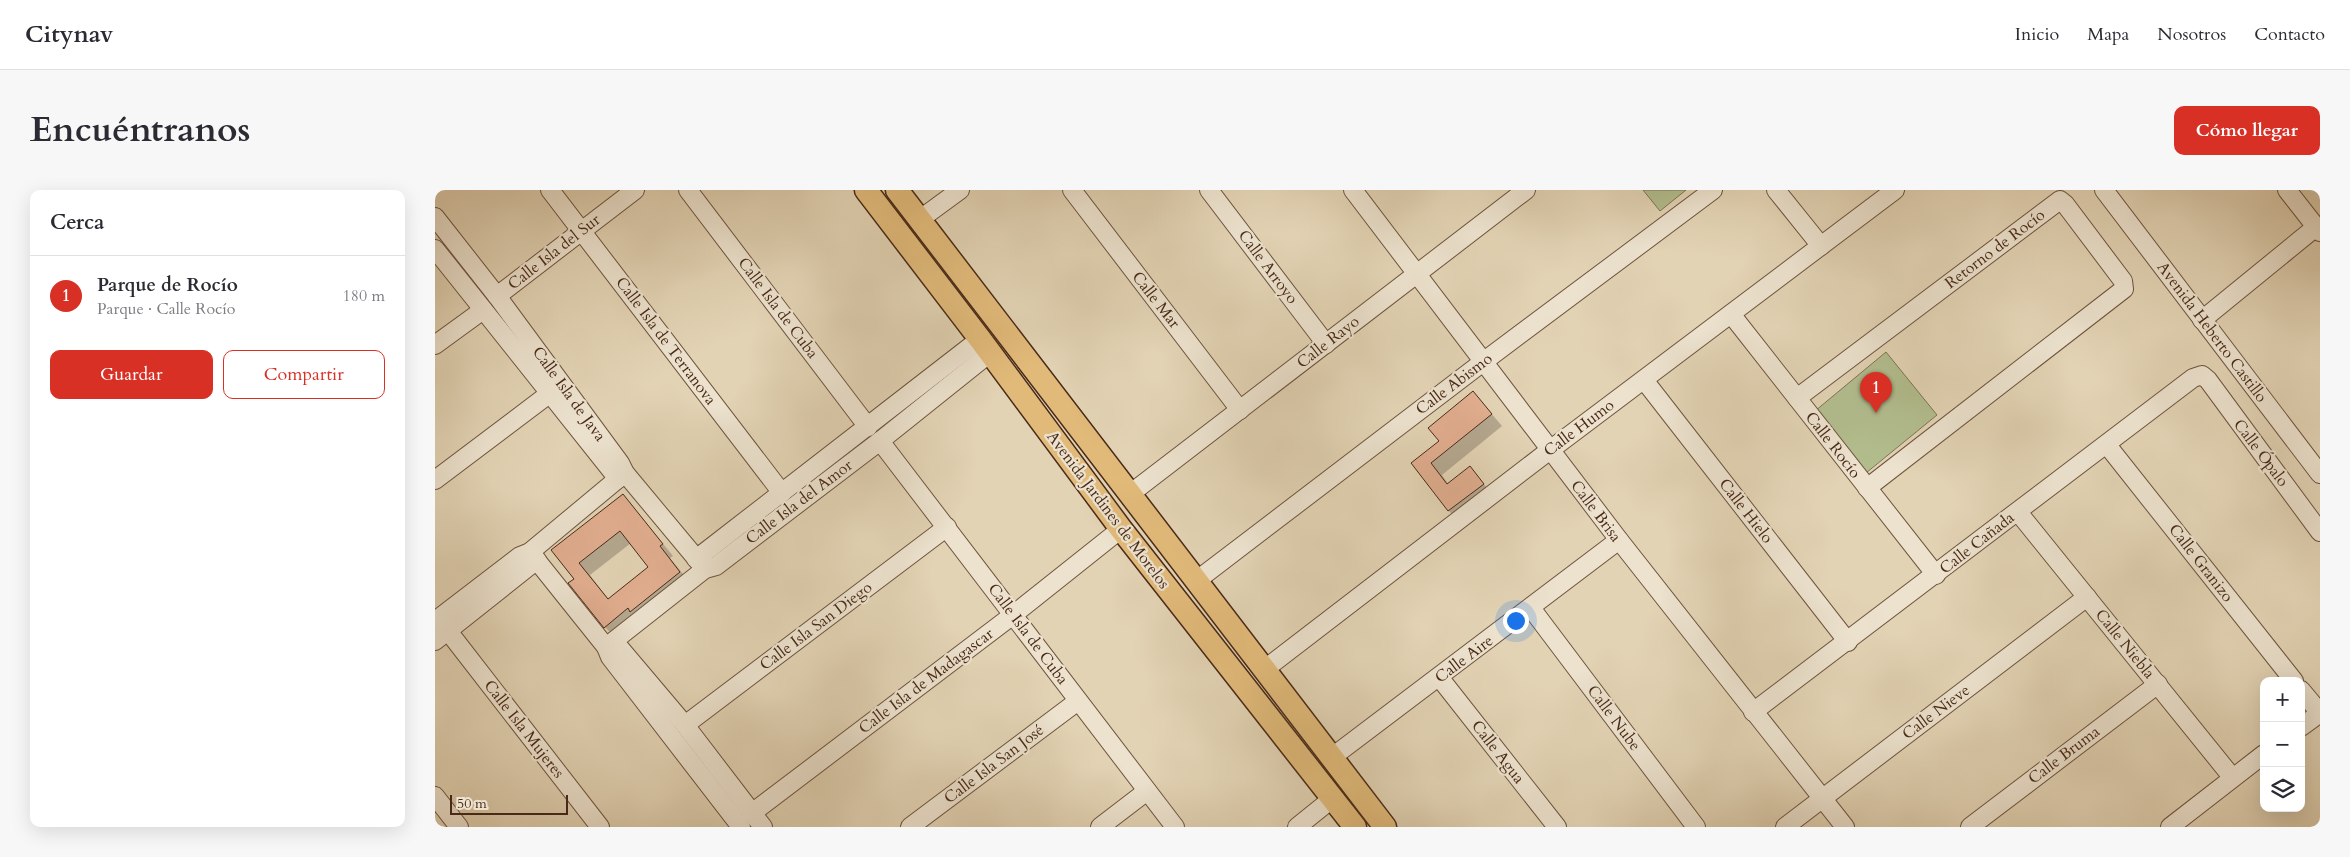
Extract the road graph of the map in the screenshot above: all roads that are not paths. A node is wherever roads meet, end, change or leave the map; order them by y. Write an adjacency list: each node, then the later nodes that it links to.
1 (550, 190): 19 (street, Calle Isla de Terranova)
2 (635, 190): 19 (street, Calle Isla del Sur)
3 (688, 190): 38 (street, Calle Isla de Cuba)
4 (865, 190): 31 (main road, Avenida Jardines de Morelos)
5 (897, 190): 17 (main road, Avenida Jardines de Morelos)
6 (960, 190): 17 (street)
7 (1071, 190): 37 (street, Calle Mar)
8 (1209, 190): 29 (street, Calle Arroyo)
9 (1353, 190): 24 (street, Calle Brisa)
10 (1526, 190): 24 (street, Calle Rayo)
11 (1713, 190): 32 (street, Calle Abismo)
12 (1776, 190): 20 (street)
13 (1895, 190): 20 (street, Calle Humo)
14 (2104, 190): 28 (street, Avenida Heberto Castillo)
15 (2287, 190): 18 (street)
16 (435, 217): 22 (street, Calle Isla de Java)
17 (919, 220): 49 (main road, Avenida Jardines de Morelos)
18 (2318, 229): 28 (street)
19 (582, 231): 25 (street, Calle Isla del Sur); 48 (street, Calle Isla de Terranova)
20 (1821, 246): 27 (street, Calle Humo)
21 (435, 249): 23 (street, Calle Isla de Java)
22 (462, 253): 23 (street); 25 (street, Calle Isla de Java)
23 (446, 264): 26 (street, Calle Isla de Java)
24 (1417, 274): 29 (street, Calle Rayo); 32 (street, Calle Brisa)
25 (497, 296): 45 (street, Calle Isla de Java)
26 (483, 310): 30 (street); 35 (street, Calle Isla de Java)
27 (1731, 314): 34 (street, Calle Humo); 36 (street, Calle Rocío)
28 (2202, 320): 44 (street, Avenida Heberto Castillo)
29 (1326, 344): 37 (street, Calle Rayo)
30 (435, 345)
31 (985, 346): 38 (street, Calle Isla del Amor); 39 (street, Calle Isla del Amor); 53 (main road, Avenida Jardines de Morelos)
32 (1483, 362): 41 (street, Calle Brisa); 60 (street, Calle Abismo)
33 (2202, 375): 40 (street, Calle Cañada); 51 (street, Calle Ópalo)
34 (1644, 380): 41 (street, Calle Humo); 65 (street, Calle Hielo)
35 (549, 394): 45 (street, Calle Isla de Java); 46 (street)
36 (1797, 398): 47 (street, Calle Rocío); 47 (street, Retorno de Rocío)
37 (1240, 410): 49 (street, Calle Rayo)
38 (868, 427): 42 (street, Calle Isla del Amor)
39 (880, 441): 43 (street, Calle Isla del Amor); 52 (street, Calle Isla de Cuba)
40 (2107, 445): 50 (street, Calle Cañada); 69 (street, Calle Granizo)
41 (1550, 450): 54 (street, Calle Brisa); 67 (street, Calle Humo)
42 (825, 460): 43 (street); 48 (street, Calle Isla del Amor)
43 (837, 473): 58 (street, Calle Isla del Amor)
44 (2320, 474)
45 (622, 476): 56 (street); 58 (street, Calle Isla de Java)
46 (435, 480)
47 (1867, 488): 59 (street, Calle Rocío)
48 (782, 493): 58 (street, Calle Isla del Amor)
49 (1130, 494): 55 (main road, Avenida Jardines de Morelos)
50 (2018, 512): 59 (street, Calle Cañada); 61 (street, Calle Niebla)
51 (2318, 524)
52 (947, 527): 63 (street, Calle Isla de Cuba); 77 (street, Calle Isla San Diego)
53 (1121, 529): 57 (main road, Avenida Jardines de Morelos); 63 (street, Calle Isla de Madagascar)
54 (1619, 540): 62 (street, Calle Aire); 74 (street, Calle Brisa)
55 (1168, 544): 57 (main road); 60 (main road, Avenida Jardines de Morelos)
56 (533, 556): 64 (street); 66 (street)
57 (1146, 561): 78 (main road, Avenida Jardines de Morelos)
58 (700, 564): 66 (street, Calle Isla del Amor)
59 (1935, 575): 65 (street, Calle Cañada)
60 (1196, 581): 67 (main road, Avenida Jardines de Morelos)
61 (2087, 597): 70 (street, Calle Niebla); 85 (street, Calle Nieve)
62 (1531, 608): 68 (street, Calle Aire); 97 (street, Calle Nube)
63 (1013, 615): 72 (street, Calle Isla de Cuba); 86 (street, Calle Isla de Madagascar)
64 (439, 631): 88 (street, Calle Isla Mujeres)
65 (1848, 642): 74 (street, Calle Cañada)
66 (610, 644): 77 (street); 86 (street)
67 (1265, 669): 73 (main road, Avenida Jardines de Morelos)
68 (1439, 677): 80 (street, Calle Aire); 96 (street, Calle Agua)
69 (2291, 677)
70 (2157, 684): 81 (street, Calle Niebla); 100 (street, Calle Bruma)
71 (2305, 695): 75 (street)
72 (1078, 701): 82 (street, Calle Isla de Cuba); 90 (street, Calle Isla San José)
73 (1297, 712): 78 (main road); 80 (main road, Avenida Jardines de Morelos)
74 (1753, 712): 85 (street, Calle Brisa)
75 (2320, 713): 76 (street)
76 (2305, 724)
77 (685, 725): 86 (street)
78 (1277, 727): 84 (main road, Avenida Jardines de Morelos)
79 (2260, 757): 81 (street)
80 (1331, 758): 95 (main road, Avenida Jardines de Morelos)
81 (2232, 777): 101 (street)
82 (1147, 791): 91 (street); 92 (street, Calle Isla de Cuba)
83 (435, 796): 87 (street)
84 (1333, 798): 93 (street); 94 (main road, Avenida Jardines de Morelos)
85 (1823, 799): 98 (street, Calle Nieve); 99 (street, Calle Brisa)
86 (741, 822): 89 (street)
87 (459, 827)
88 (600, 827)
89 (763, 827)
90 (910, 827)
91 (1101, 827)
92 (1175, 827)
93 (1297, 827)
94 (1355, 827)
95 (1385, 827)
96 (1557, 827)
97 (1696, 827)
98 (1785, 827)
99 (1845, 827)
100 (1970, 827)
101 (2170, 827)

